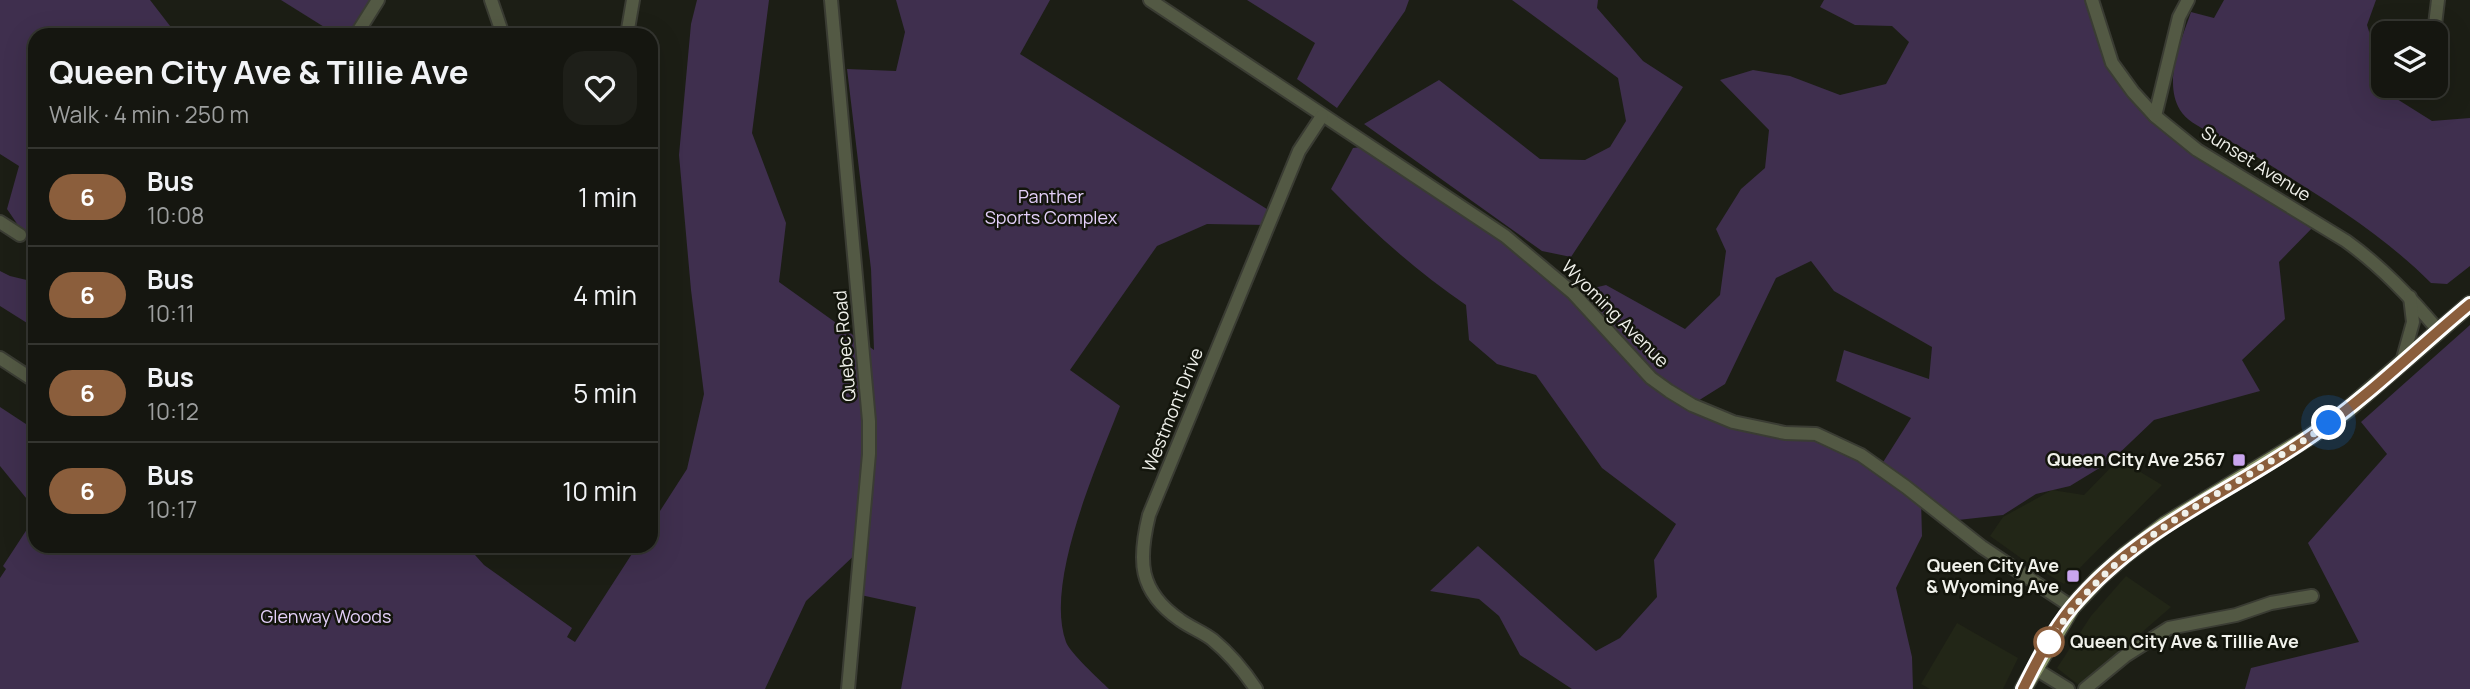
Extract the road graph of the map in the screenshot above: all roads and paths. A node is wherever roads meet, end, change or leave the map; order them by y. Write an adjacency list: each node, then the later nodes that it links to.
1 (378, 0): 10 (street)
2 (491, 0): 11 (street)
3 (633, 0): 12 (street)
4 (831, 0): 26 (street, Quebec Road)
5 (1150, 0): 13 (street, Wyoming Avenue)
6 (2092, 0): 14 (street, Sunset Avenue)
7 (2188, 0): 14 (street)
8 (2438, 0): 9 (street)
9 (2435, 21)
10 (360, 28)
11 (501, 28)
12 (628, 28)
13 (1322, 116): 24 (street, Wyoming Avenue); 27 (street, Westmont Drive)
14 (2155, 116): 17 (street, Sunset Avenue)
15 (0, 222): 16 (street)
16 (20, 235)
17 (2410, 296): 19 (street, Sunset Avenue); 21 (street)
18 (2470, 304): 19 (main road)
19 (2438, 330): 21 (main road)
20 (0, 358): 22 (street)
21 (2402, 362): 24 (main road)
22 (28, 376)
23 (2312, 596): 30 (street)
24 (2072, 607): 25 (main road)
25 (2034, 667): 28 (main road); 29 (street)
26 (848, 689)
27 (1256, 689)
28 (2023, 689)
29 (2068, 689)
30 (2085, 689)

